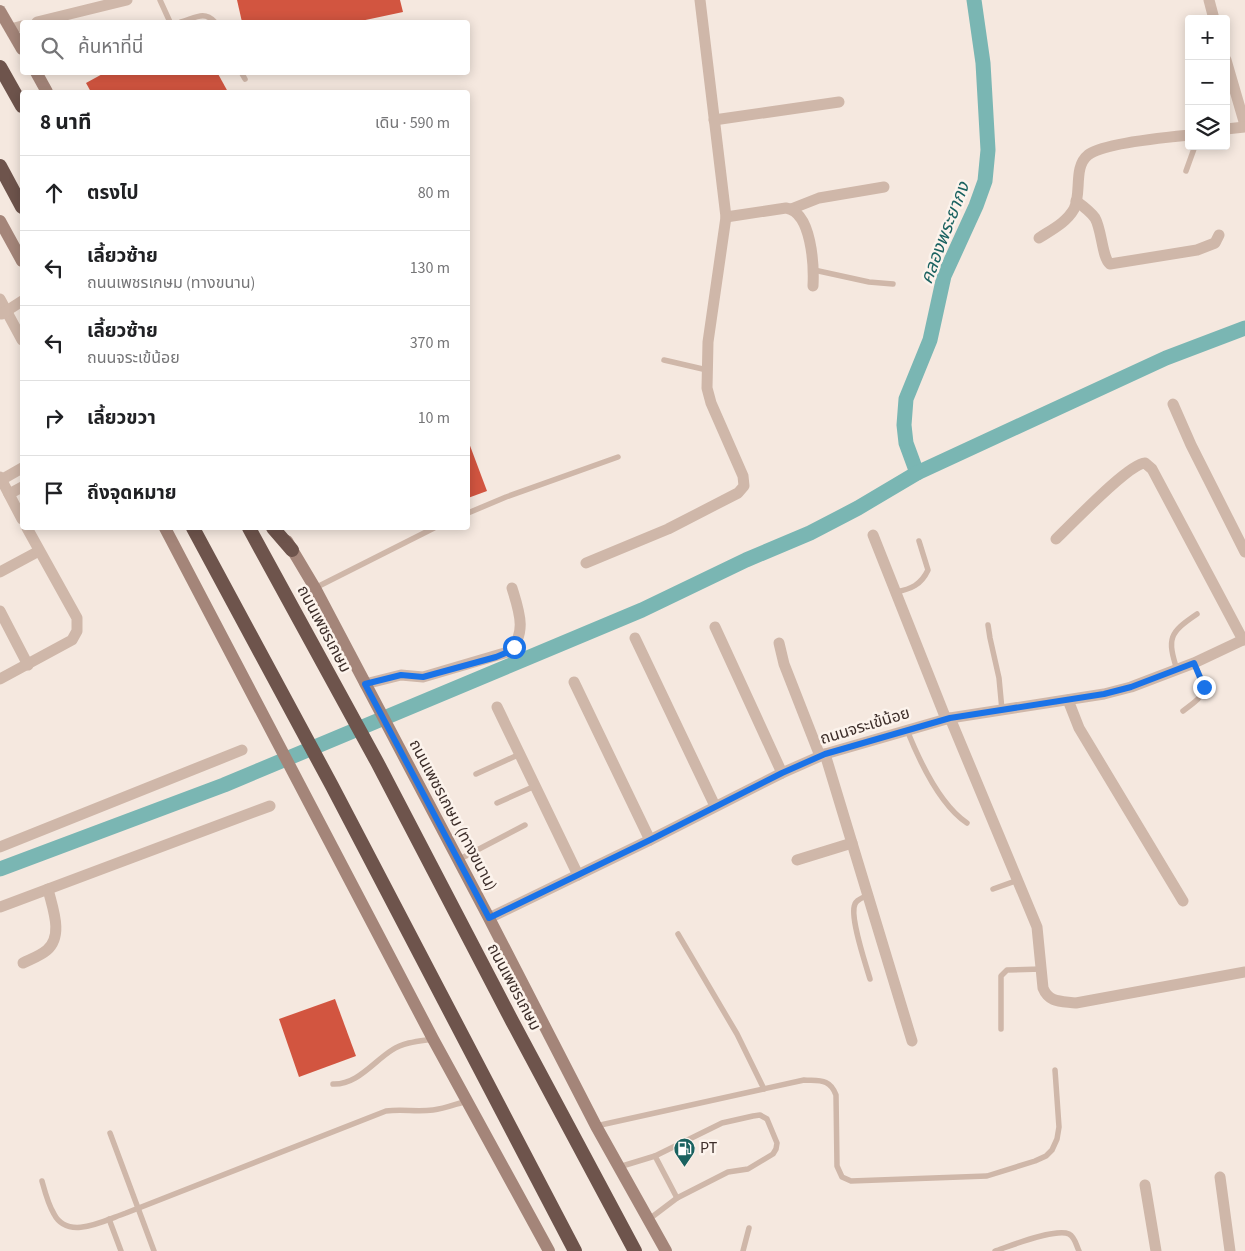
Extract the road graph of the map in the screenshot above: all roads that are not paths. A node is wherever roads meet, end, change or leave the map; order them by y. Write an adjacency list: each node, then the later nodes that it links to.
1 (127, 0): 7 (street)
2 (160, 0): 8 (lane)
3 (700, 0): 21 (street)
4 (1209, 0): 6 (street)
5 (0, 11): 11 (main road)
6 (1213, 15)
7 (44, 20)
8 (169, 20)
9 (187, 20): 10 (lane)
10 (213, 20)
11 (17, 27): 12 (main road)
12 (20, 40)
13 (0, 67): 19 (highway)
14 (1230, 74): 22 (street)
15 (38, 75): 18 (main road)
16 (243, 75): 17 (lane)
17 (245, 79)
18 (46, 90)
19 (20, 102)
20 (839, 102): 21 (street)
21 (714, 120): 32 (street)
22 (1245, 126): 23 (street)
23 (1230, 128)
24 (1185, 135): 29 (street)
25 (1194, 150): 27 (lane)
26 (0, 166): 30 (highway)
27 (1186, 172)
28 (884, 187): 31 (street)
29 (1076, 201): 34 (street); 35 (street)
30 (20, 203)
31 (791, 209): 32 (street); 37 (street)
32 (726, 217): 45 (street)
33 (0, 221): 36 (main road)
34 (1219, 235)
35 (1039, 238)
36 (20, 257)
37 (814, 270): 38 (lane); 39 (street)
38 (893, 284)
39 (813, 286)
40 (0, 299): 42 (street)
41 (20, 302): 42 (street)
42 (3, 313): 43 (street)
43 (20, 337)
44 (664, 360): 45 (lane)
45 (707, 370): 67 (street)
46 (1173, 404): 66 (street)
47 (618, 457): 52 (lane)
48 (20, 469): 49 (street)
49 (1, 479): 51 (street)
50 (20, 488): 51 (street)
51 (9, 494): 53 (street)
52 (470, 512)
53 (20, 515)
54 (28, 530): 65 (street)
55 (166, 530): 121 (main road)
56 (194, 530): 142 (highway)
57 (250, 530): 143 (highway, ถนนเพชรเกษม)
58 (275, 530): 64 (highway)
59 (281, 530): 64 (main road, ถนนเพชรเกษม (ทางขนาน))
60 (430, 530): 69 (lane)
61 (873, 535): 71 (street)
62 (1056, 539): 77 (street)
63 (919, 541): 71 (lane)
64 (292, 550): 69 (main road, ถนนเพชรเกษม (ทางขนาน))
65 (39, 551): 68 (street); 80 (street)
66 (1245, 552)
67 (586, 563)
68 (0, 572)
69 (315, 588): 84 (main road, ถนนเพชรเกษม (ทางขนาน))
70 (512, 588): 84 (street)
71 (896, 592): 89 (street)
72 (0, 611): 80 (street)
73 (1197, 614): 81 (lane)
74 (988, 625): 87 (lane)
75 (715, 626): 94 (street)
76 (635, 638): 99 (street)
77 (1244, 640): 79 (street, ถนนจระเข้น้อย)
78 (779, 643): 93 (street)
79 (1194, 663): 81 (street, ถนนจระเข้น้อย); 88 (lane)
80 (28, 665): 82 (street)
81 (1177, 670): 85 (street, ถนนจระเข้น้อย)
82 (0, 679)
83 (574, 682): 102 (street)
84 (367, 688): 105 (main road, ถนนเพชรเกษม (ทางขนาน))
85 (1068, 700): 87 (street, ถนนจระเข้น้อย); 112 (street)
86 (497, 707): 92 (street)
87 (1002, 710): 89 (street, ถนนจระเข้น้อย)
88 (1183, 711)
89 (948, 719): 90 (street, ถนนจระเข้น้อย); 108 (street)
90 (906, 730): 93 (street, ถนนจระเข้น้อย); 100 (lane)
91 (242, 750): 104 (street)
92 (520, 754): 95 (lane); 96 (street)
93 (822, 755): 94 (street, ถนนจระเข้น้อย); 103 (street)
94 (782, 773): 99 (street, ถนนจระเข้น้อย)
95 (476, 774)
96 (535, 786): 97 (lane); 107 (street)
97 (497, 803)
98 (270, 806): 109 (street)
99 (715, 806): 102 (street, ถนนจระเข้น้อย)
100 (967, 823)
101 (525, 825): 105 (lane)
102 (650, 840): 107 (street, ถนนจระเข้น้อย)
103 (852, 843): 106 (street); 111 (street)
104 (0, 847)
105 (458, 860): 114 (main road, ถนนเพชรเกษม (ทางขนาน))
106 (797, 860)
107 (578, 875): 114 (street, ถนนจระเข้น้อย)
108 (1018, 880): 110 (lane); 117 (street)
109 (48, 889): 113 (street); 116 (street)
110 (993, 889)
111 (868, 895): 119 (lane); 122 (street)
112 (1183, 901)
113 (0, 907)
114 (489, 918): 127 (main road, ถนนเพชรเกษม (ทางขนาน))
115 (678, 934): 125 (lane)
116 (23, 963)
117 (1042, 969): 118 (street); 120 (lane)
118 (1245, 972)
119 (870, 979)
120 (1001, 1029)
121 (433, 1039): 124 (lane); 126 (main road)
122 (912, 1041)
123 (1055, 1070): 125 (lane)
124 (333, 1084)
125 (764, 1089): 127 (lane)
126 (467, 1101): 135 (lane); 141 (main road)
127 (596, 1126): 130 (main road, ถนนเพชรเกษม (ทางขนาน))
128 (110, 1133): 135 (lane)
129 (655, 1156): 130 (lane); 134 (lane); 134 (lane)
130 (619, 1166): 137 (main road, ถนนเพชรเกษม (ทางขนาน))
131 (1220, 1177): 149 (street)
132 (42, 1181): 136 (lane)
133 (1145, 1185): 148 (street)
134 (677, 1198): 137 (lane)
135 (138, 1208): 136 (lane); 140 (lane)
136 (109, 1219): 139 (lane)
137 (648, 1220): 144 (main road, ถนนเพชรเกษม (ทางขนาน))
138 (749, 1228): 145 (lane)
139 (121, 1251)
140 (154, 1251)
141 (549, 1251)
142 (575, 1251)
143 (635, 1251)
144 (666, 1251)
145 (743, 1251)
146 (995, 1251): 147 (lane)
147 (1079, 1251)
148 (1156, 1251)
149 (1230, 1251)

